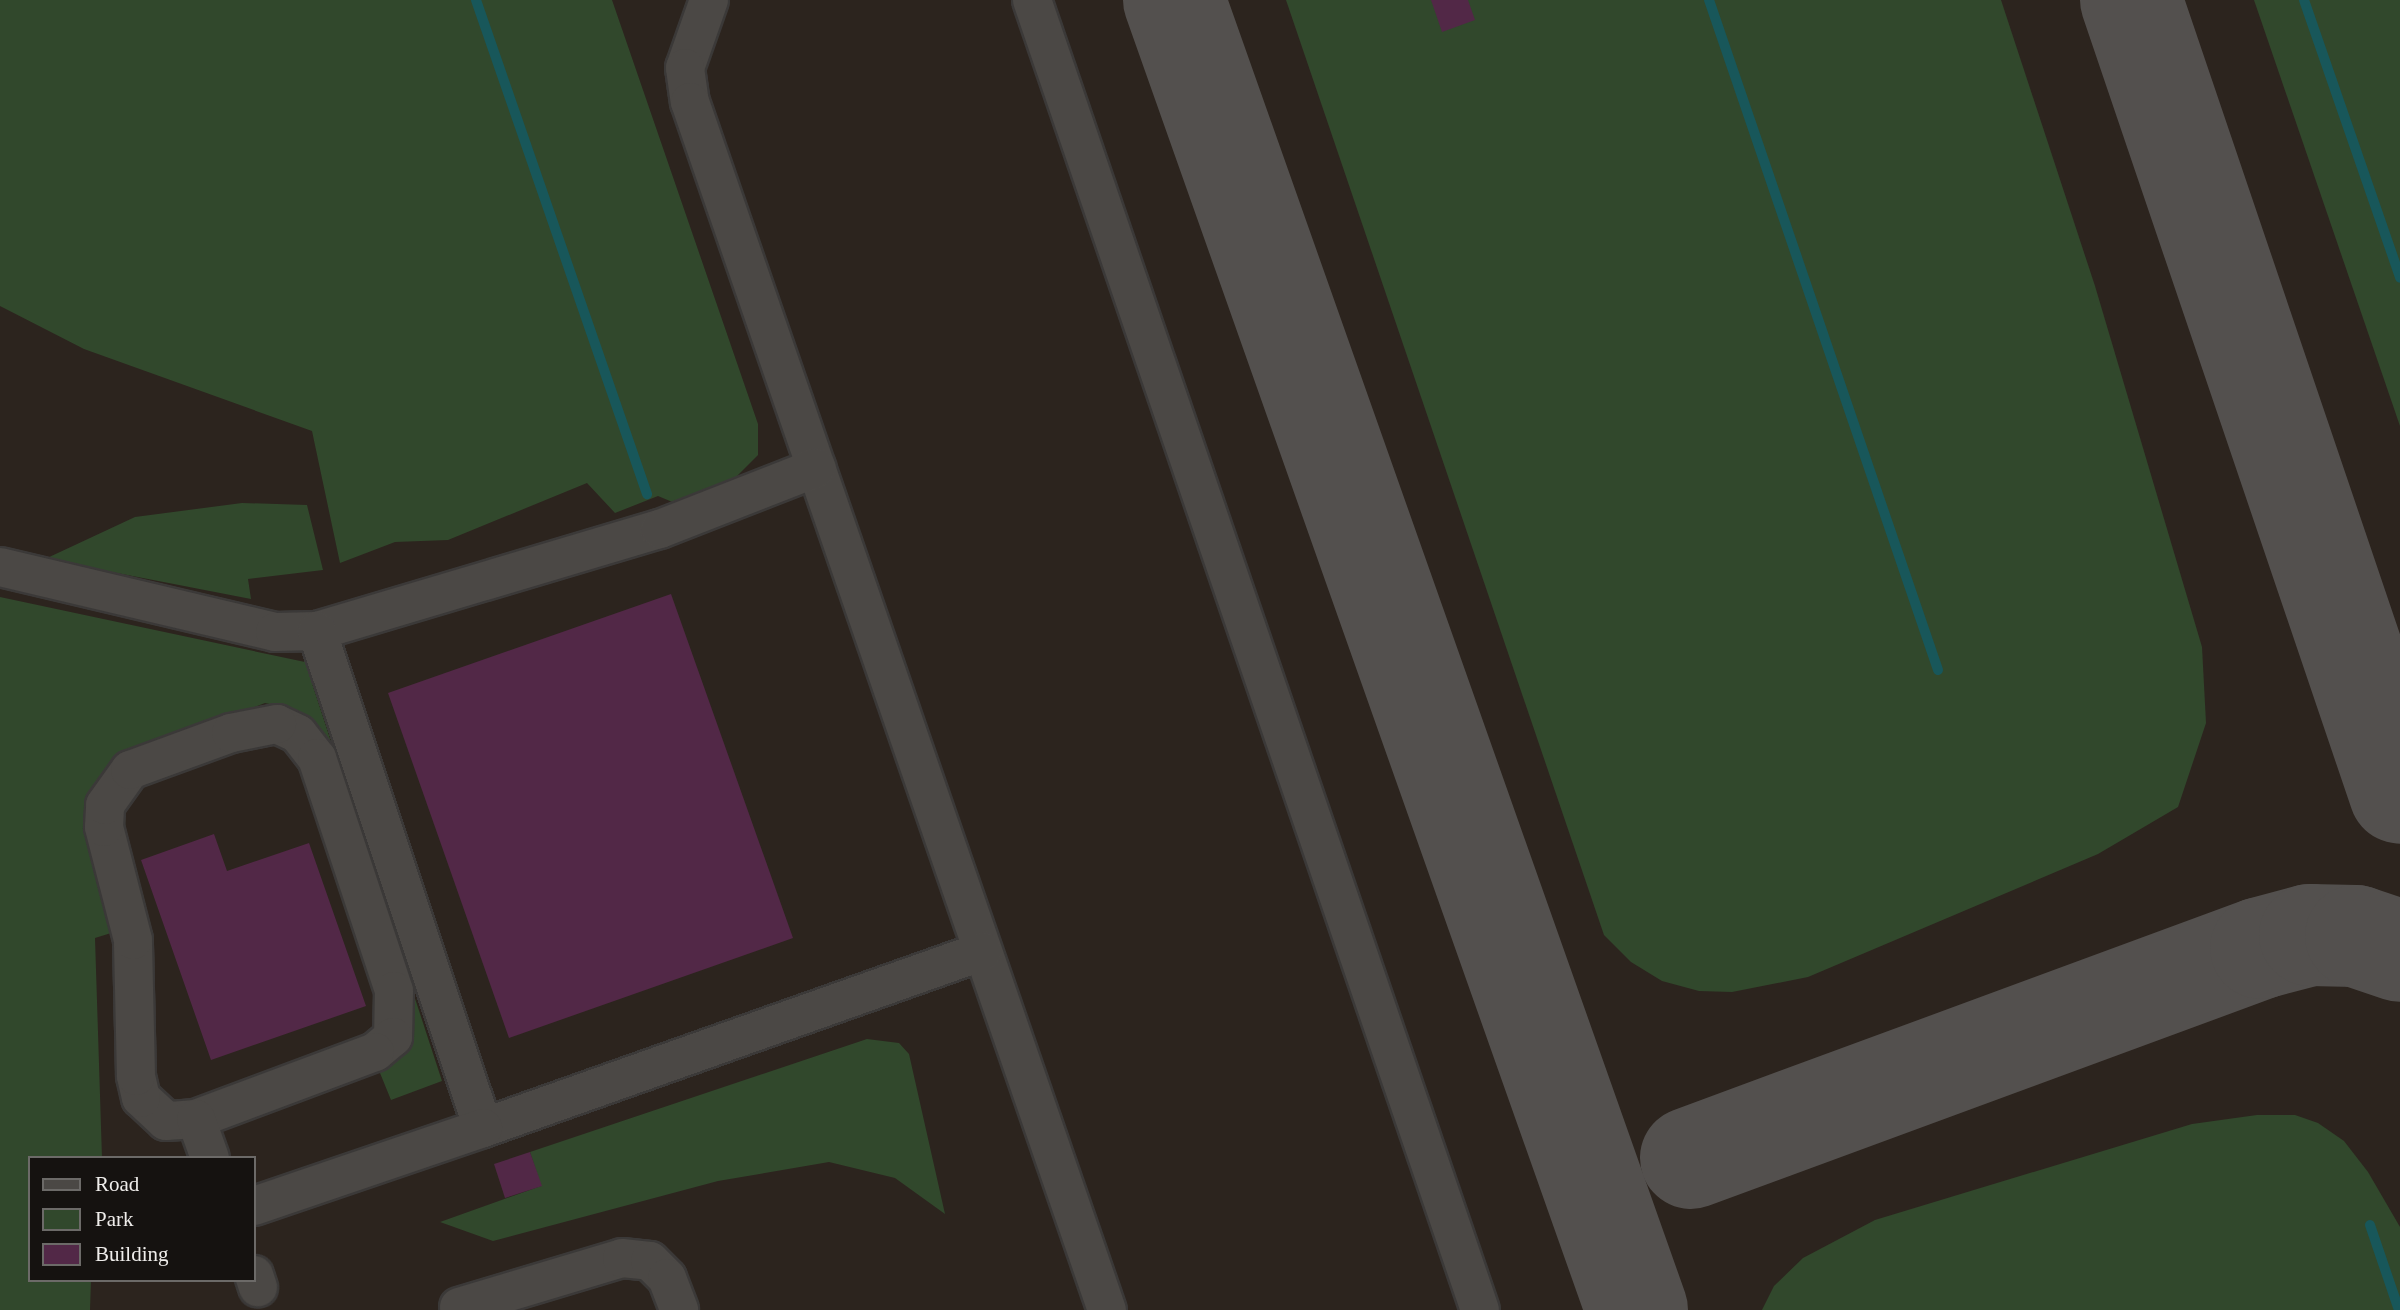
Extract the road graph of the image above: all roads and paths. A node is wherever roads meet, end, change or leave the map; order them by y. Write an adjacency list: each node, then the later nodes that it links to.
1 (709, 0): 3 (lane)
2 (1032, 0): 14 (lane)
3 (817, 468): 5 (lane); 6 (lane)
4 (0, 567): 5 (lane)
5 (317, 631): 8 (lane)
6 (983, 951): 8 (lane); 13 (lane)
7 (196, 1119): 7 (lane); 9 (lane)
8 (483, 1128): 10 (lane)
9 (209, 1156)
10 (256, 1205)
11 (459, 1307): 12 (lane)
12 (679, 1310)
13 (1107, 1310)
14 (1480, 1310)

